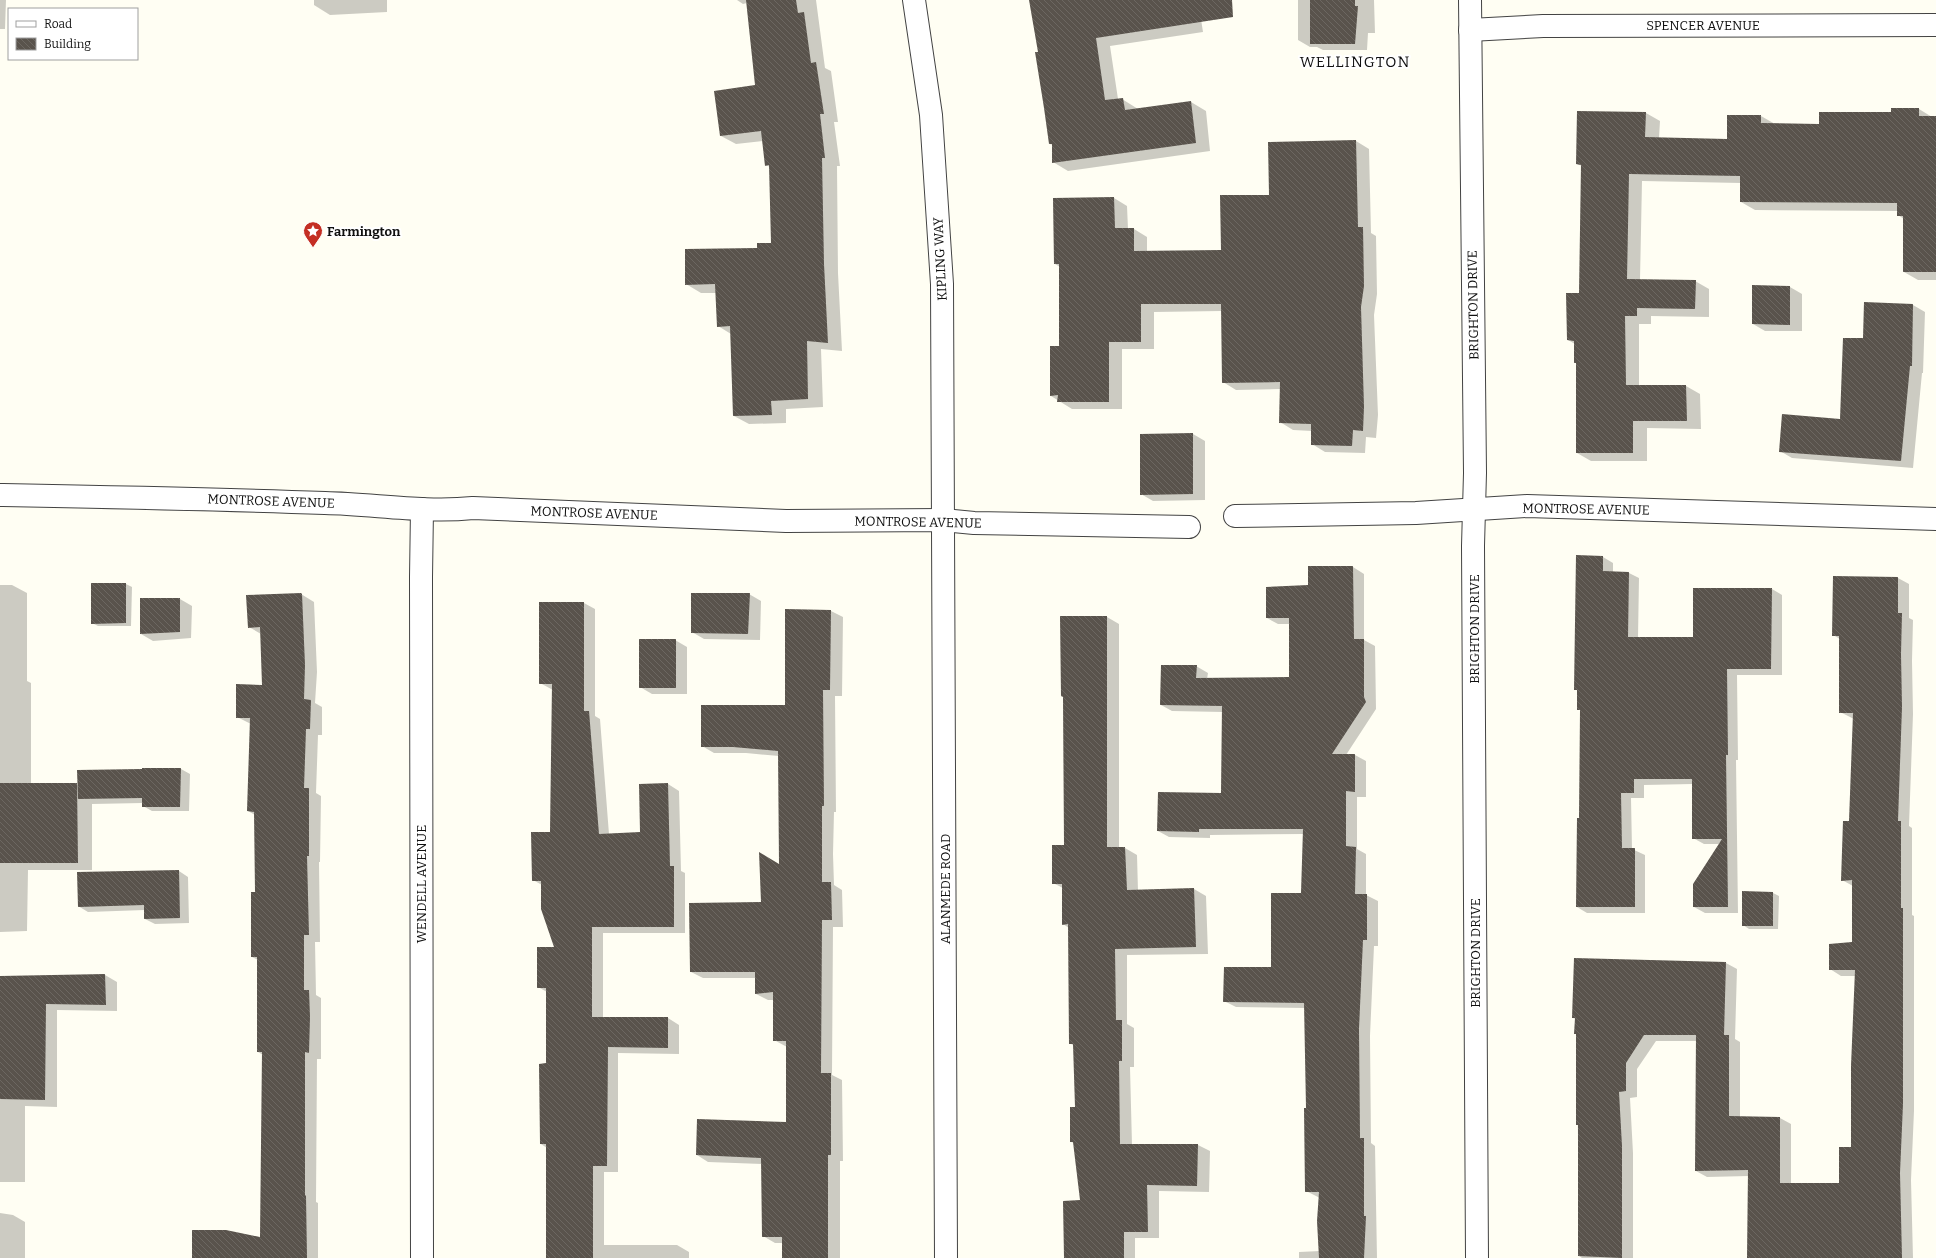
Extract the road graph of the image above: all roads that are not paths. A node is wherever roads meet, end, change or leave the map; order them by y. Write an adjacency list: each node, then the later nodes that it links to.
1 (914, 0): 10 (street, KIPLING WAY)
2 (1470, 0): 4 (street, BRIGHTON DRIVE)
3 (1936, 24): 4 (street, SPENCER AVENUE)
4 (1470, 30): 6 (street, BRIGHTON DRIVE)
5 (0, 496): 7 (street, MONTROSE AVENUE)
6 (1474, 509): 8 (street, MONTROSE AVENUE); 9 (street, MONTROSE AVENUE); 14 (street, BRIGHTON DRIVE)
7 (422, 510): 10 (street, MONTROSE AVENUE); 12 (street, WENDELL AVENUE)
8 (1236, 516)
9 (1936, 519)
10 (943, 520): 11 (street, MONTROSE AVENUE); 13 (street, ALANMEDE ROAD)
11 (1189, 527)
12 (422, 1258)
13 (946, 1258)
14 (1477, 1258)

